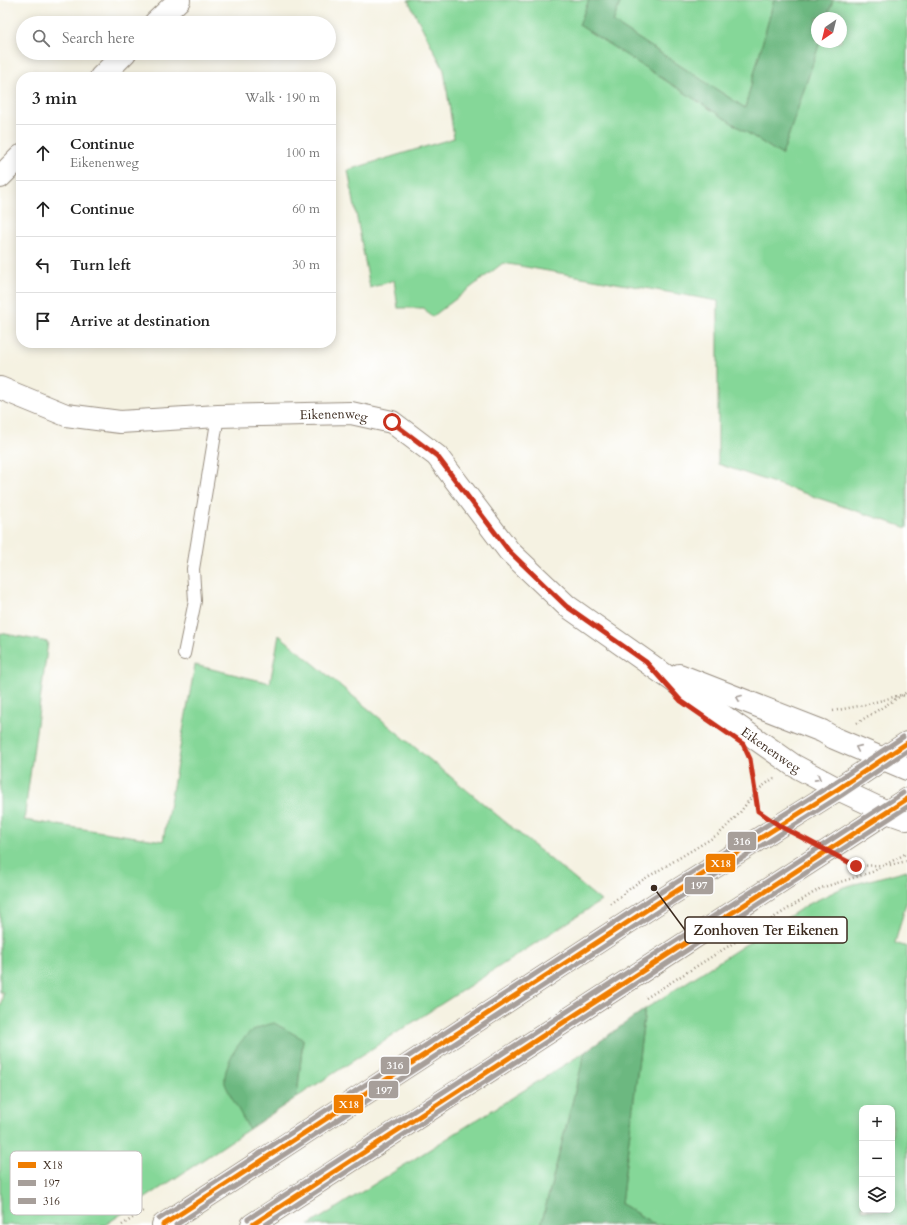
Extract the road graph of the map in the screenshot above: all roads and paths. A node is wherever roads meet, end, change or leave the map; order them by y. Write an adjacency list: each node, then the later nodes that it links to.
1 (179, 0): 2 (main road)
2 (162, 16)
3 (118, 60): 4 (main road)
4 (106, 72)
5 (16, 161): 6 (main road)
6 (0, 177)
7 (0, 388): 8 (main road, Eikenenweg)
8 (218, 416): 9 (lane); 10 (main road, Eikenenweg)
9 (184, 654)
10 (646, 662): 12 (main road, Eikenenweg, one-way to 10); 16 (main road, Eikenenweg)
11 (907, 692): 12 (path)
12 (834, 738): 15 (main road, Eikenenweg, one-way to 12)
13 (907, 742): 15 (main road)
14 (750, 759): 19 (path)
15 (881, 759): 17 (main road, Eikenenweg); 18 (main road)
16 (793, 765): 18 (main road, Eikenenweg, one-way to 18); 19 (path)
17 (907, 769)
18 (838, 789): 21 (main road, Eikenenweg); 22 (main road)
19 (755, 792): 22 (path); 27 (path)
20 (907, 799): 21 (main road)
21 (897, 816): 23 (main road)
22 (780, 826): 33 (main road)
23 (828, 850): 26 (path); 34 (main road)
24 (907, 853): 26 (path)
25 (907, 861): 26 (path)
26 (886, 865): 28 (path)
27 (605, 909)
28 (642, 1000)
29 (148, 1208): 30 (path)
30 (142, 1212)
31 (137, 1215): 32 (path)
32 (122, 1225)
33 (163, 1225)
34 (252, 1225)

